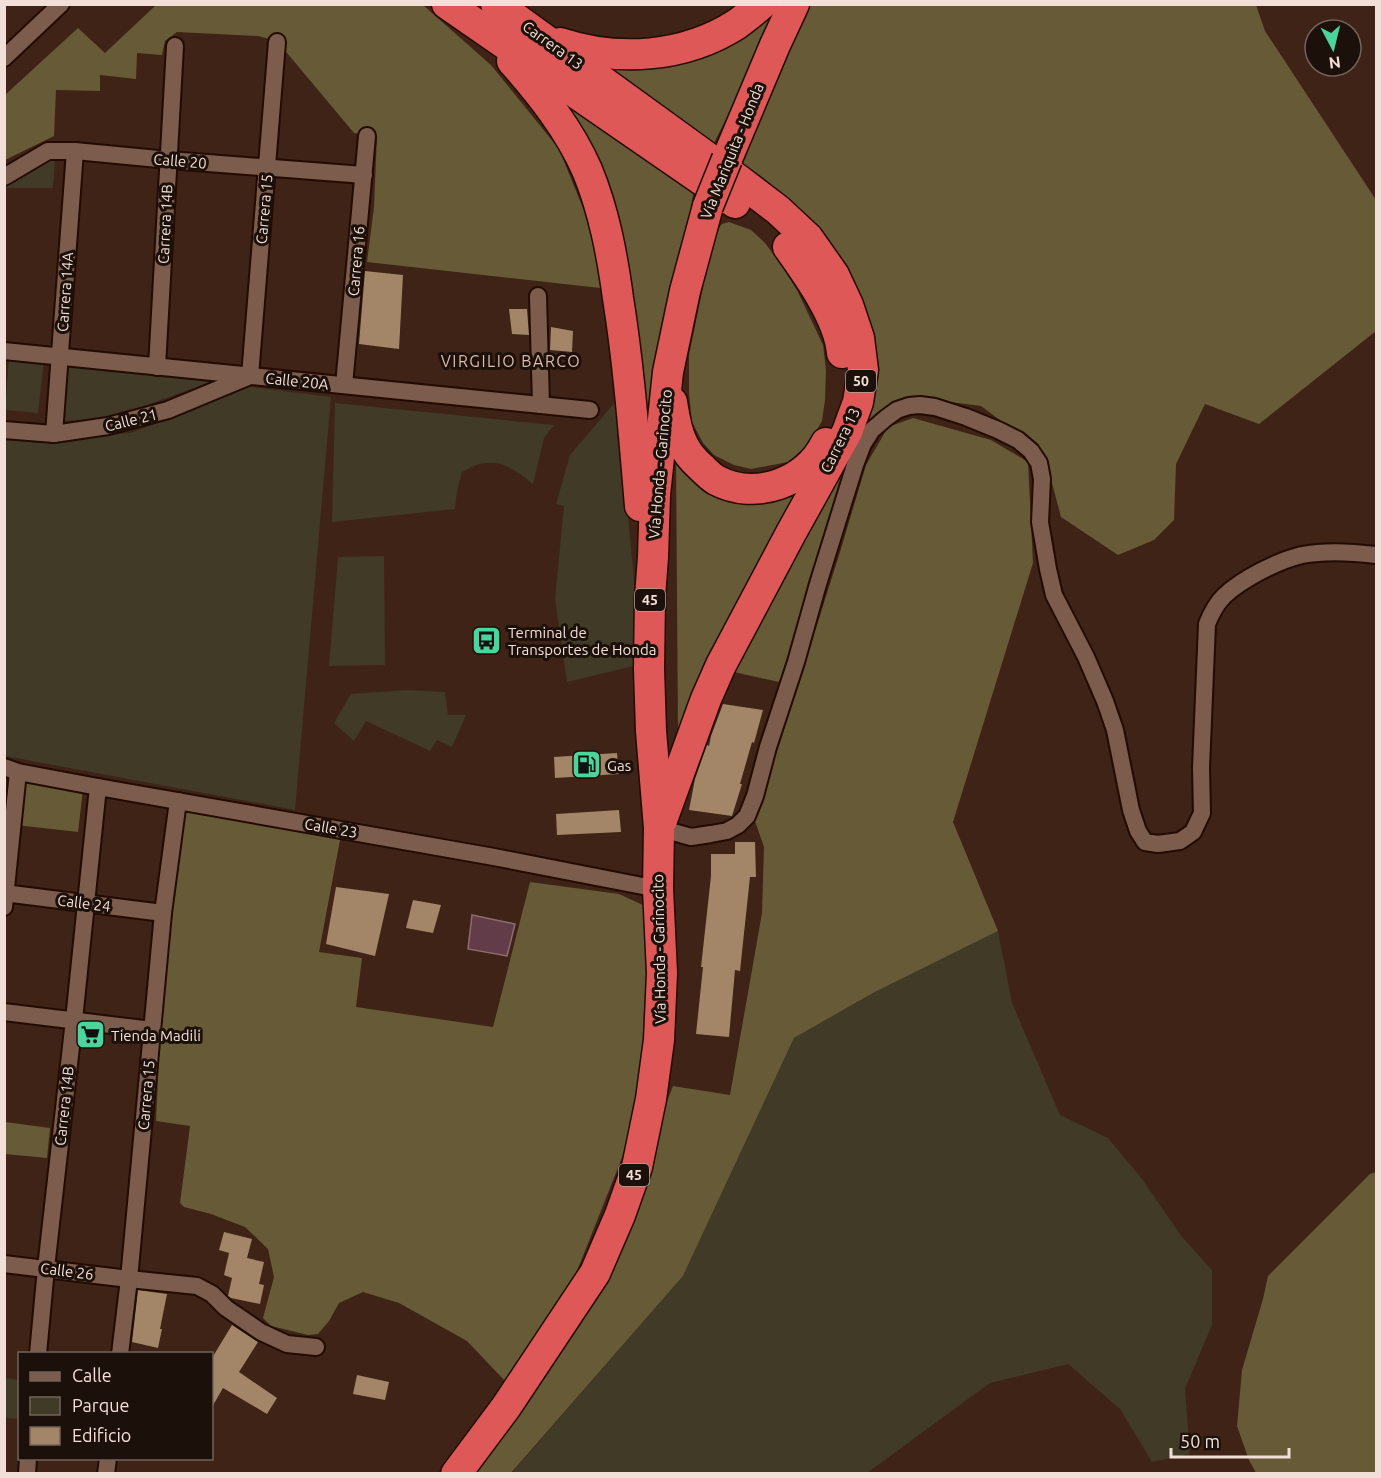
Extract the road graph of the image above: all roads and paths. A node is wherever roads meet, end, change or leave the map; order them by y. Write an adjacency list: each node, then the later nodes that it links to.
1 (61, 4): 9 (street)
2 (447, 4): 5 (highway, Carrera 13 / 50)
3 (762, 4): 6 (highway)
4 (794, 4): 20 (highway, Vía Mariquita - Honda / 50, bridge)
5 (485, 14): 6 (highway, Carrera 13 / 50); 20 (highway, Carrera 13 / 50); 28 (highway)
6 (540, 35): 32 (highway, Carrera 13 / 50)
7 (277, 42): 13 (street, Carrera 15)
8 (175, 46): 12 (street, Carrera 14B)
9 (4, 58)
10 (367, 136): 14 (street, Carrera 16)
11 (75, 151): 12 (street, Calle 20); 15 (street, Calle 20); 18 (street, Carrera 14A)
12 (169, 160): 13 (street, Calle 20); 19 (street, Carrera 14B)
13 (268, 167): 14 (street, Calle 20); 21 (street, Carrera 15)
14 (364, 175): 22 (street, Carrera 16)
15 (4, 177)
16 (538, 296): 23 (street)
17 (4, 351): 18 (street, Calle 20A)
18 (60, 357): 19 (street, Calle 20A); 26 (street, Carrera 14A)
19 (157, 367): 21 (street, Calle 20A)
20 (668, 372): 28 (highway, Vía Honda - Garinocito / 45)
21 (250, 376): 22 (street, Calle 20A); 26 (street, Calle 21)
22 (344, 385): 23 (street, Calle 20A)
23 (541, 405): 24 (street, Calle 20A)
24 (590, 410)
25 (4, 430): 26 (street, Calle 21)
26 (54, 434)
27 (1377, 555): 32 (street)
28 (650, 597): 32 (highway, Vía Honda - Garinocito / 45)
29 (11, 769): 30 (street, Calle 23); 34 (street)
30 (98, 787): 31 (street, Calle 23); 35 (street, Carrera 14B)
31 (178, 801): 33 (street, Calle 23); 36 (street, Carrera 15)
32 (659, 828): 33 (highway, Vía Honda - Garinocito / 45)
33 (658, 889): 46 (highway, Vía Honda - Garinocito / 45)
34 (5, 898): 35 (street, Calle 24)
35 (86, 903): 36 (street, Calle 24); 38 (street, Carrera 14B)
36 (163, 913): 39 (street, Carrera 15)
37 (4, 1012): 38 (street)
38 (74, 1020): 39 (street); 41 (street, Carrera 14B)
39 (152, 1030): 42 (street, Carrera 15)
40 (4, 1264): 41 (street, Calle 26)
41 (46, 1268): 42 (street, Calle 26); 44 (street, Carrera 14B)
42 (129, 1279): 43 (street, Calle 26); 45 (street, Carrera 15)
43 (316, 1347)
44 (38, 1352)
45 (120, 1352)
46 (456, 1473)

